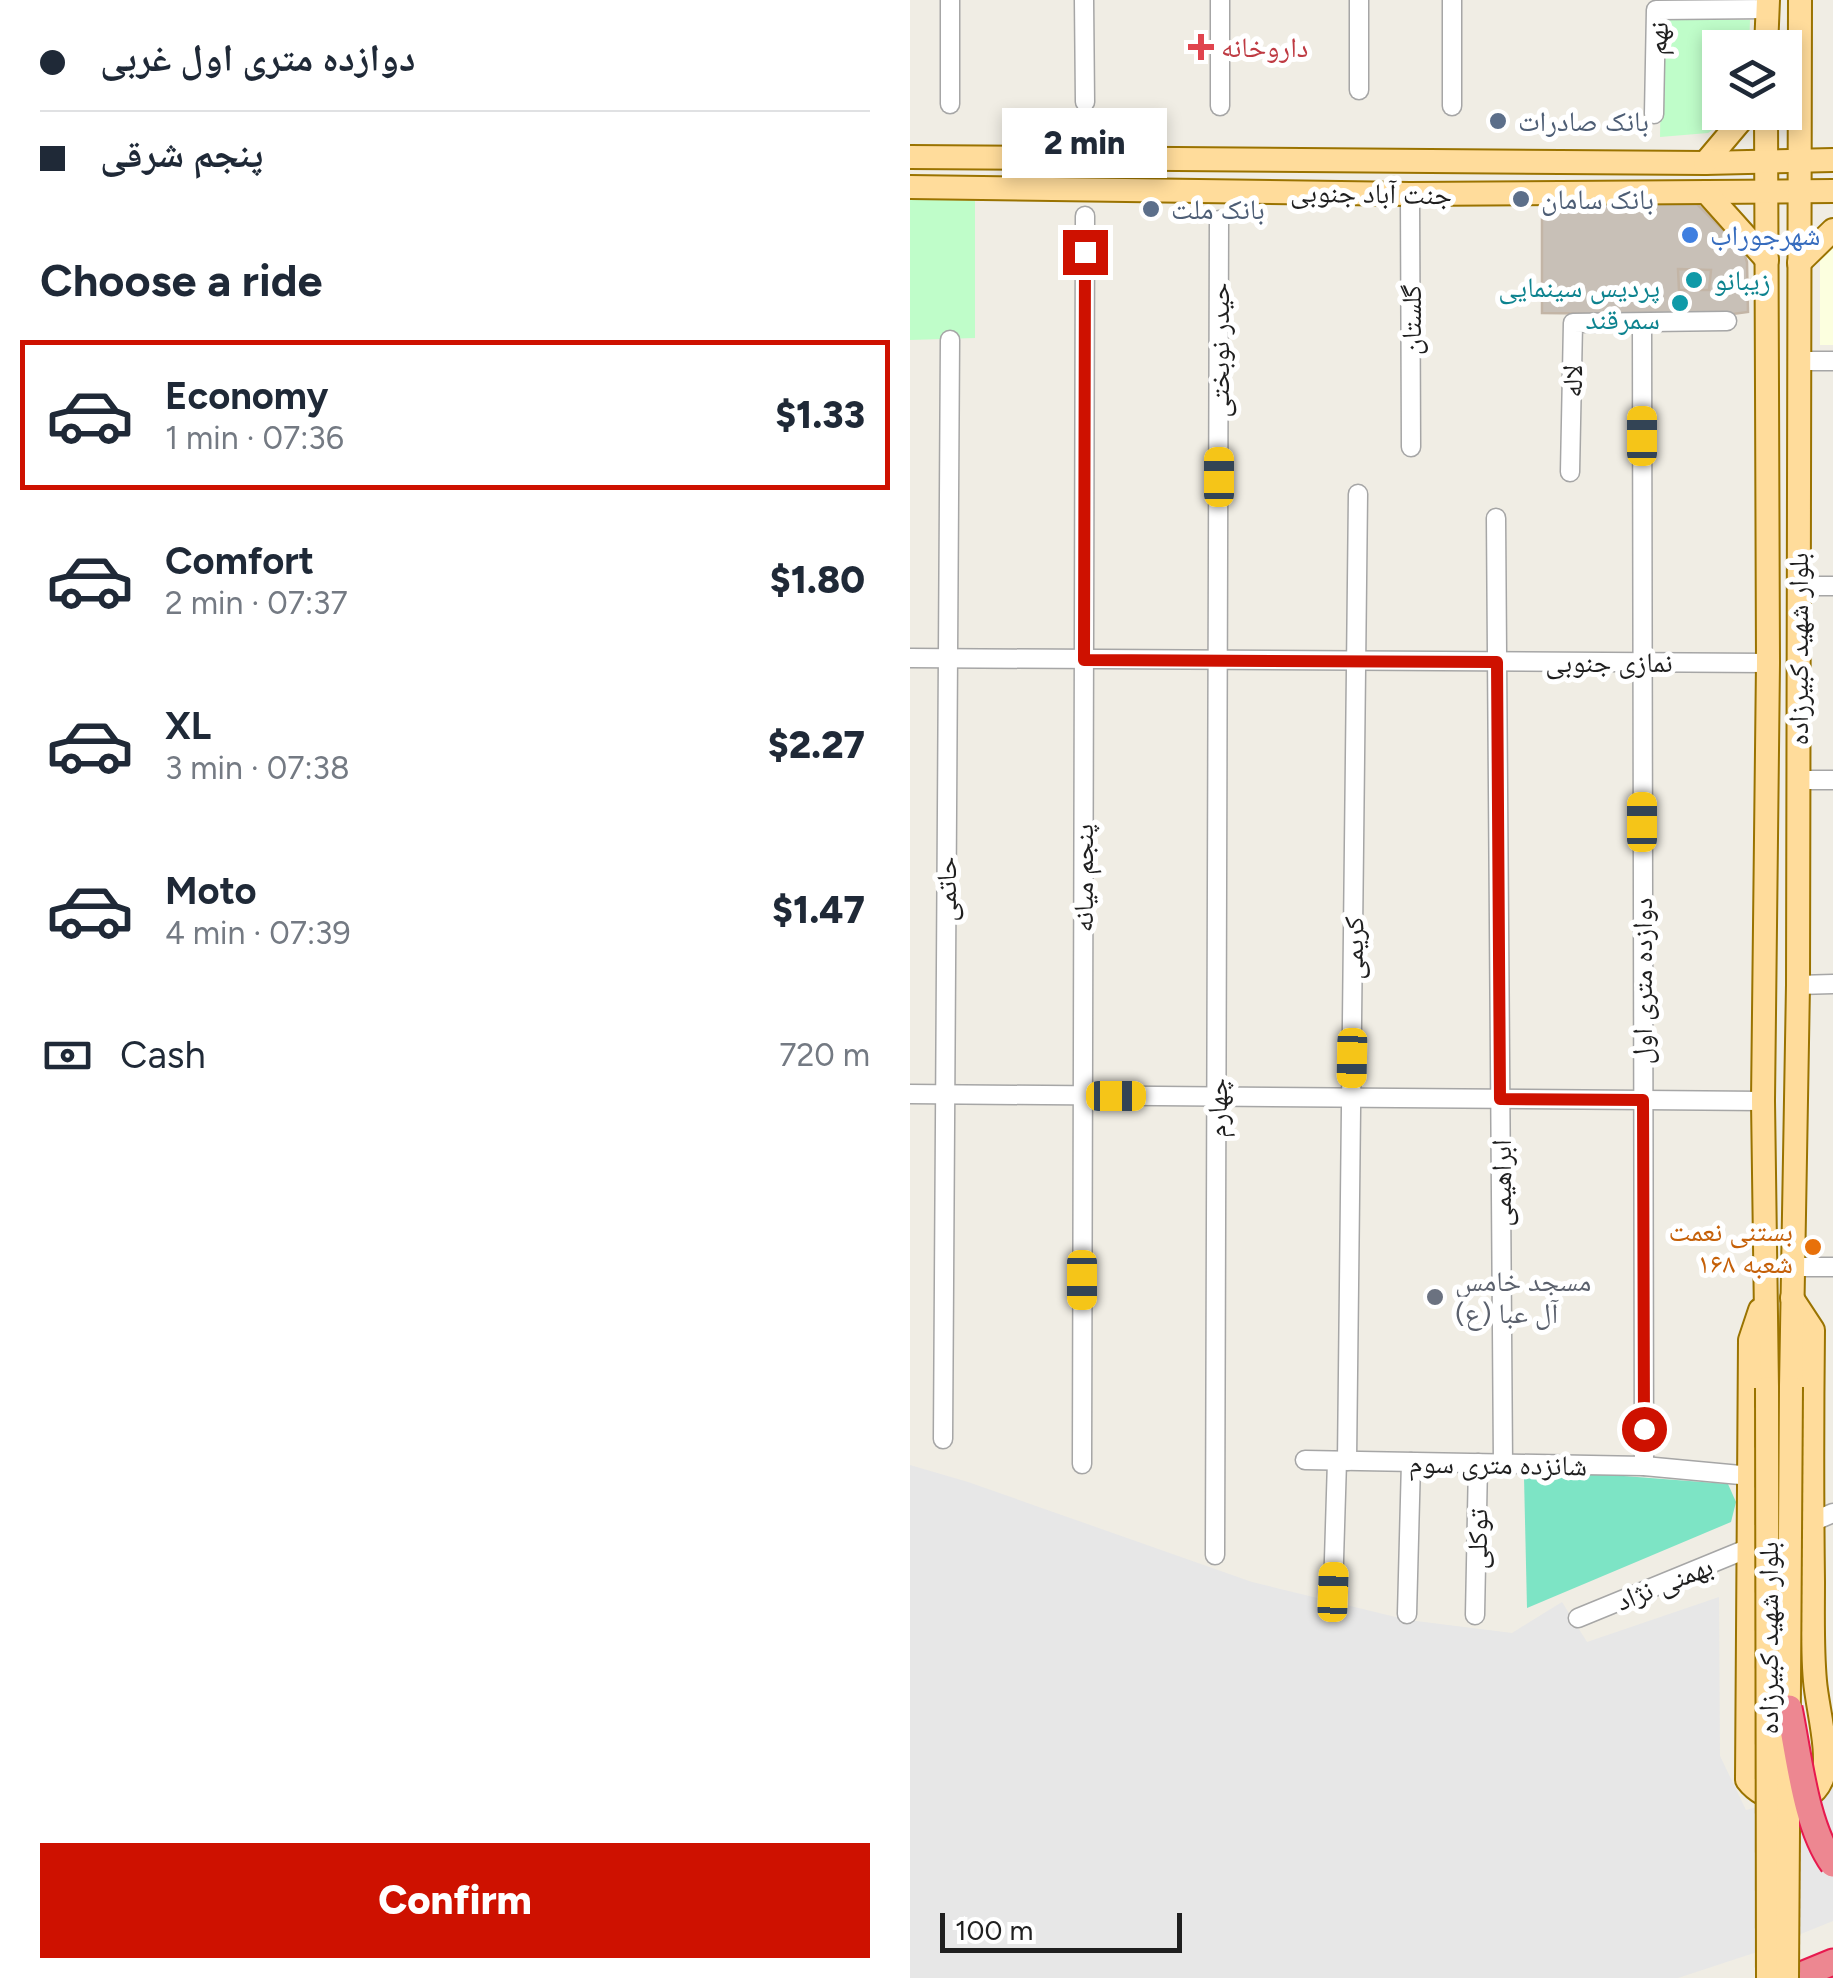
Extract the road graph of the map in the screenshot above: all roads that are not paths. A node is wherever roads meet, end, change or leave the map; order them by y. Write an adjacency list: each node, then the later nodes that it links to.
1 (950, 0): 11 (street)
2 (1084, 0): 10 (street)
3 (1220, 0): 12 (street)
4 (1359, 0): 9 (street)
5 (1452, 0): 13 (street)
6 (1800, 0): 18 (main road, بلوار شهید کبیرزاده)
7 (1768, 4): 8 (main road); 14 (street, نهم)
8 (1767, 30)
9 (1360, 90)
10 (1085, 102)
11 (950, 104)
12 (1220, 106)
13 (1452, 106)
14 (1654, 114)
15 (1733, 130): 20 (main road)
16 (1767, 130): 21 (main road, بلوار شهید کبیرزاده)
17 (910, 157): 20 (main road, جنت آباد جنوبی)
18 (1800, 160): 19 (main road, جنت آباد جنوبی); 21 (main road, جنت آباد جنوبی); 23 (main road, بلوار شهید کبیرزاده)
19 (1833, 160)
20 (1705, 162): 21 (main road, جنت آباد جنوبی)
21 (1768, 162): 26 (main road, بلوار شهید کبیرزاده)
22 (910, 186): 27 (main road, جنت آباد جنوبی)
23 (1801, 191): 24 (main road, جنت آباد جنوبی); 26 (main road, جنت آباد جنوبی); 32 (main road, بلوار شهید کبیرزاده)
24 (1833, 191)
25 (1706, 192): 26 (main road, جنت آباد جنوبی); 27 (main road, جنت آباد جنوبی); 31 (main road)
26 (1768, 192): 31 (main road, بلوار شهید کبیرزاده)
27 (1410, 194): 38 (street, گلستان)
28 (1086, 216): 46 (street, پنجم میانه)
29 (1219, 220): 47 (street, حیدر نوبختی)
30 (1833, 230): 32 (main road)
31 (1767, 260): 51 (main road, بلوار شهید کبیرزاده)
32 (1800, 264): 36 (main road, بلوار شهید کبیرزاده)
33 (1727, 321): 34 (street, لاله)
34 (1642, 323): 39 (street, لاله); 50 (street, دوازده متری اول)
35 (950, 340): 45 (street, حاتمی)
36 (1799, 361): 37 (street); 42 (main road, بلوار شهید کبیرزاده)
37 (1833, 361)
38 (1412, 447)
39 (1570, 472)
40 (1358, 494): 48 (street, کریمی)
41 (1496, 518): 49 (street, ابراهیمی)
42 (1798, 586): 43 (street); 52 (main road, بلوار شهید کبیرزاده)
43 (1833, 586)
44 (910, 658): 45 (street, نمازی جنوبی)
45 (948, 659): 46 (street, نمازی جنوبی); 57 (street, حاتمی)
46 (1084, 660): 47 (street, نمازی جنوبی); 58 (street, پنجم میانه)
47 (1219, 660): 48 (street, نمازی جنوبی); 59 (street, چهارم)
48 (1356, 661): 49 (street, نمازی جنوبی); 60 (street, کریمی)
49 (1497, 662): 50 (street, نمازی جنوبی); 61 (street, ابراهیمی)
50 (1641, 662): 51 (street, نمازی جنوبی); 62 (street, دوازده متری اول)
51 (1768, 663): 63 (main road, بلوار شهید کبیرزاده)
52 (1798, 780): 53 (street); 55 (main road, بلوار شهید کبیرزاده)
53 (1833, 780)
54 (1833, 984): 55 (street)
55 (1798, 985): 65 (main road, بلوار شهید کبیرزاده)
56 (910, 1094): 57 (street)
57 (945, 1095): 58 (street); 69 (street, حاتمی)
58 (1083, 1096): 59 (street); 74 (street, پنجم میانه)
59 (1216, 1097): 60 (street); 80 (street, چهارم)
60 (1351, 1098): 61 (street); 71 (street, کریمی)
61 (1500, 1099): 62 (street); 75 (street, ابراهیمی)
62 (1643, 1100): 63 (street); 76 (street, دوازده متری اول)
63 (1764, 1101): 66 (main road, بلوار شهید کبیرزاده)
64 (1833, 1267): 65 (street)
65 (1794, 1268): 67 (main road, بلوار شهید کبیرزاده)
66 (1765, 1298): 68 (main road, بلوار شهید کبیرزاده); 77 (main road, بلوار شهید کبیرزاده)
67 (1792, 1298): 68 (main road, بلوار شهید کبیرزاده); 78 (main road, بلوار شهید کبیرزاده)
68 (1779, 1388): 85 (main road, بلوار شهید کبیرزاده, bridge); 88 (main road, بلوار شهید کبیرزاده, bridge)
69 (943, 1438)
70 (1305, 1460): 71 (street, شانزده متری سوم)
71 (1342, 1461): 72 (street, شانزده متری سوم); 81 (street, کریمی)
72 (1411, 1462): 73 (street, شانزده متری سوم); 82 (street)
73 (1478, 1463): 75 (street, شانزده متری سوم); 83 (street, توکلی)
74 (1082, 1464)
75 (1503, 1464): 76 (street, شانزده متری سوم)
76 (1644, 1466): 77 (street, شانزده متری سوم)
77 (1751, 1476): 79 (main road, بلوار شهید کبیرزاده)
78 (1822, 1518): 79 (main road, بلوار شهید کبیرزاده)
79 (1750, 1548): 84 (street, بهمنی نژاد)
80 (1215, 1555)
81 (1333, 1592)
82 (1406, 1614)
83 (1475, 1615)
84 (1578, 1618)
85 (1789, 1708): 86 (highway, bridge); 89 (main road, بلوار شهید کبیرزاده, bridge)
86 (1833, 1864)
87 (1833, 1962): 89 (highway)
88 (1768, 1978)
89 (1791, 1978)

